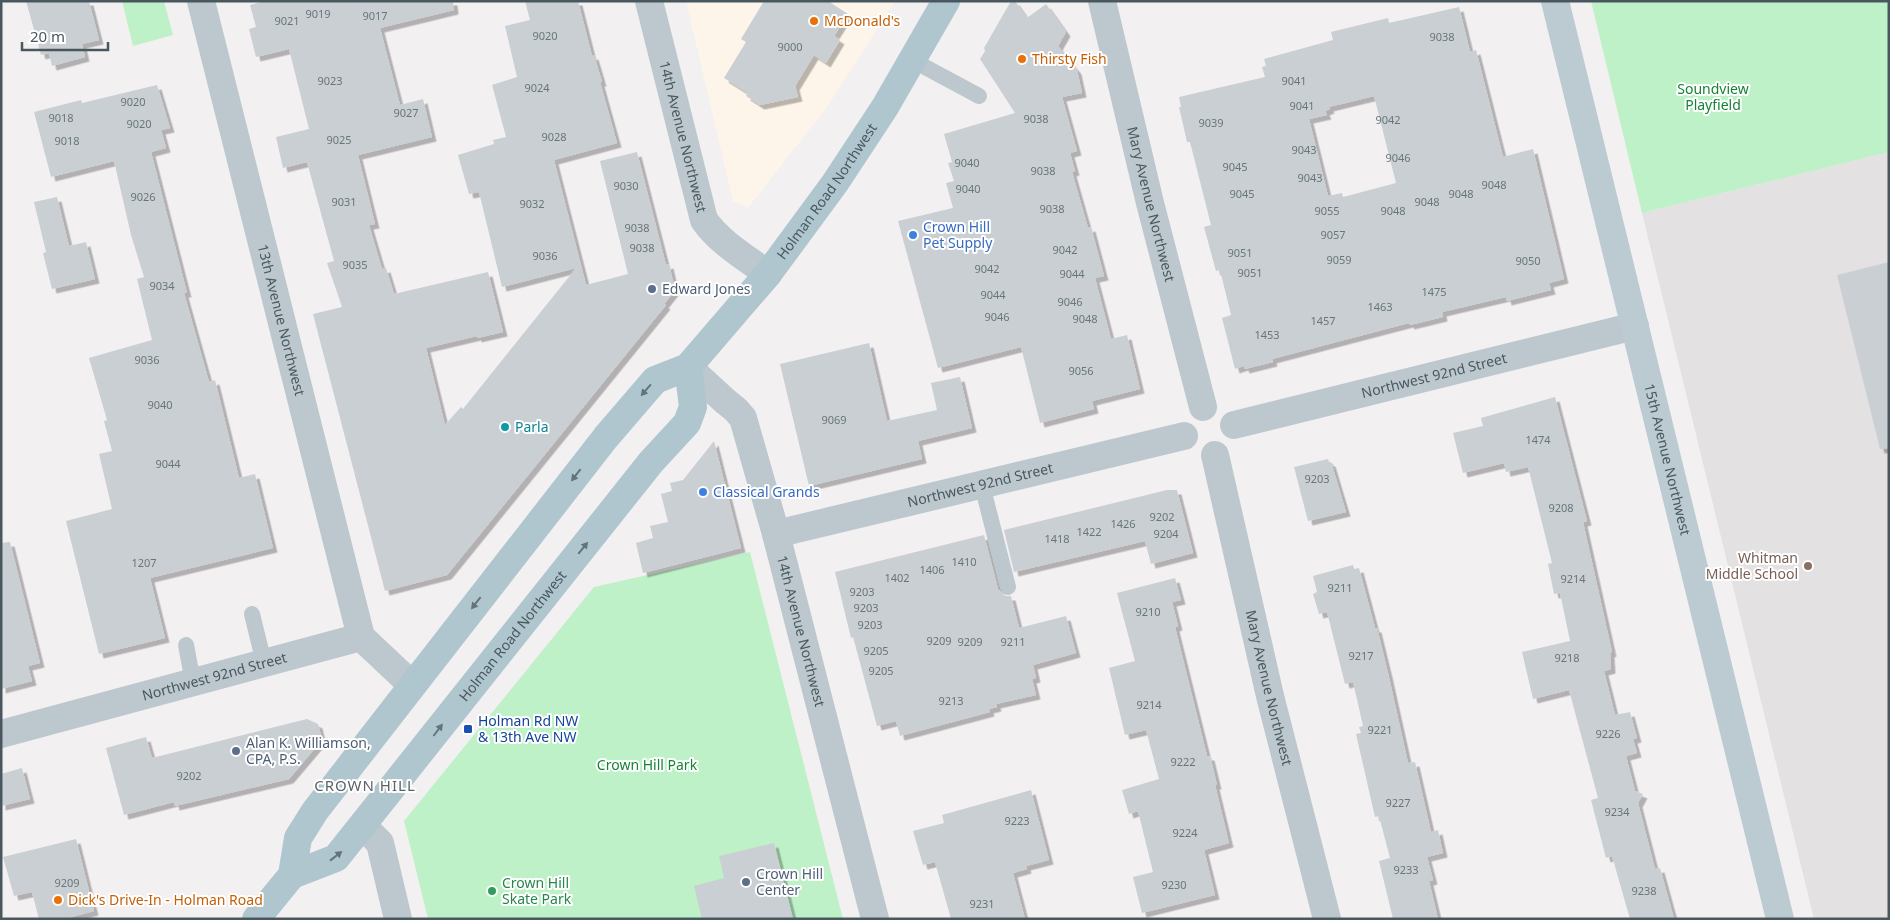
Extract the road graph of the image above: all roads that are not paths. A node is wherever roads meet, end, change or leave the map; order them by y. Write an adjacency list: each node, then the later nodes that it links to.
1 (201, 1): 19 (street, 13th Avenue Northwest)
2 (649, 1): 8 (street, 14th Avenue Northwest)
3 (946, 1): 6 (main road, Holman Road Northwest)
4 (1102, 1): 11 (street, Mary Avenue Northwest)
5 (1556, 1): 9 (main road, 15th Avenue Northwest)
6 (912, 60): 7 (lane); 8 (main road, Holman Road Northwest)
7 (979, 96)
8 (768, 274): 10 (main road, Holman Road Northwest)
9 (1635, 326): 12 (street, Northwest 92nd Street); 31 (main road, 15th Avenue Northwest)
10 (688, 368): 16 (street, 14th Avenue Northwest); 23 (main road, Holman Road Northwest, one-way to 23); 25 (main road, Holman Road Northwest, one-way to 10)
11 (1203, 407): 12 (street); 13 (street)
12 (1234, 425): 14 (street)
13 (1184, 436): 14 (street); 15 (street, Northwest 92nd Street)
14 (1215, 455): 30 (street, Mary Avenue Northwest)
15 (982, 485): 16 (street, Northwest 92nd Street); 17 (lane)
16 (776, 534): 29 (street, 14th Avenue Northwest)
17 (1008, 587)
18 (252, 614): 21 (lane)
19 (361, 638): 21 (street, Northwest 92nd Street); 23 (street)
20 (186, 645): 22 (lane)
21 (264, 663): 22 (street, Northwest 92nd Street)
22 (193, 682): 24 (street, Northwest 92nd Street)
23 (412, 685): 26 (main road, Holman Road Northwest)
24 (1, 734)
25 (363, 826): 26 (main road, Holman Road Northwest, one-way to 25); 28 (street)
26 (292, 875): 27 (main road, Holman Road Northwest)
27 (256, 919)
28 (398, 919)
29 (875, 919)
30 (1327, 919)
31 (1780, 919)

